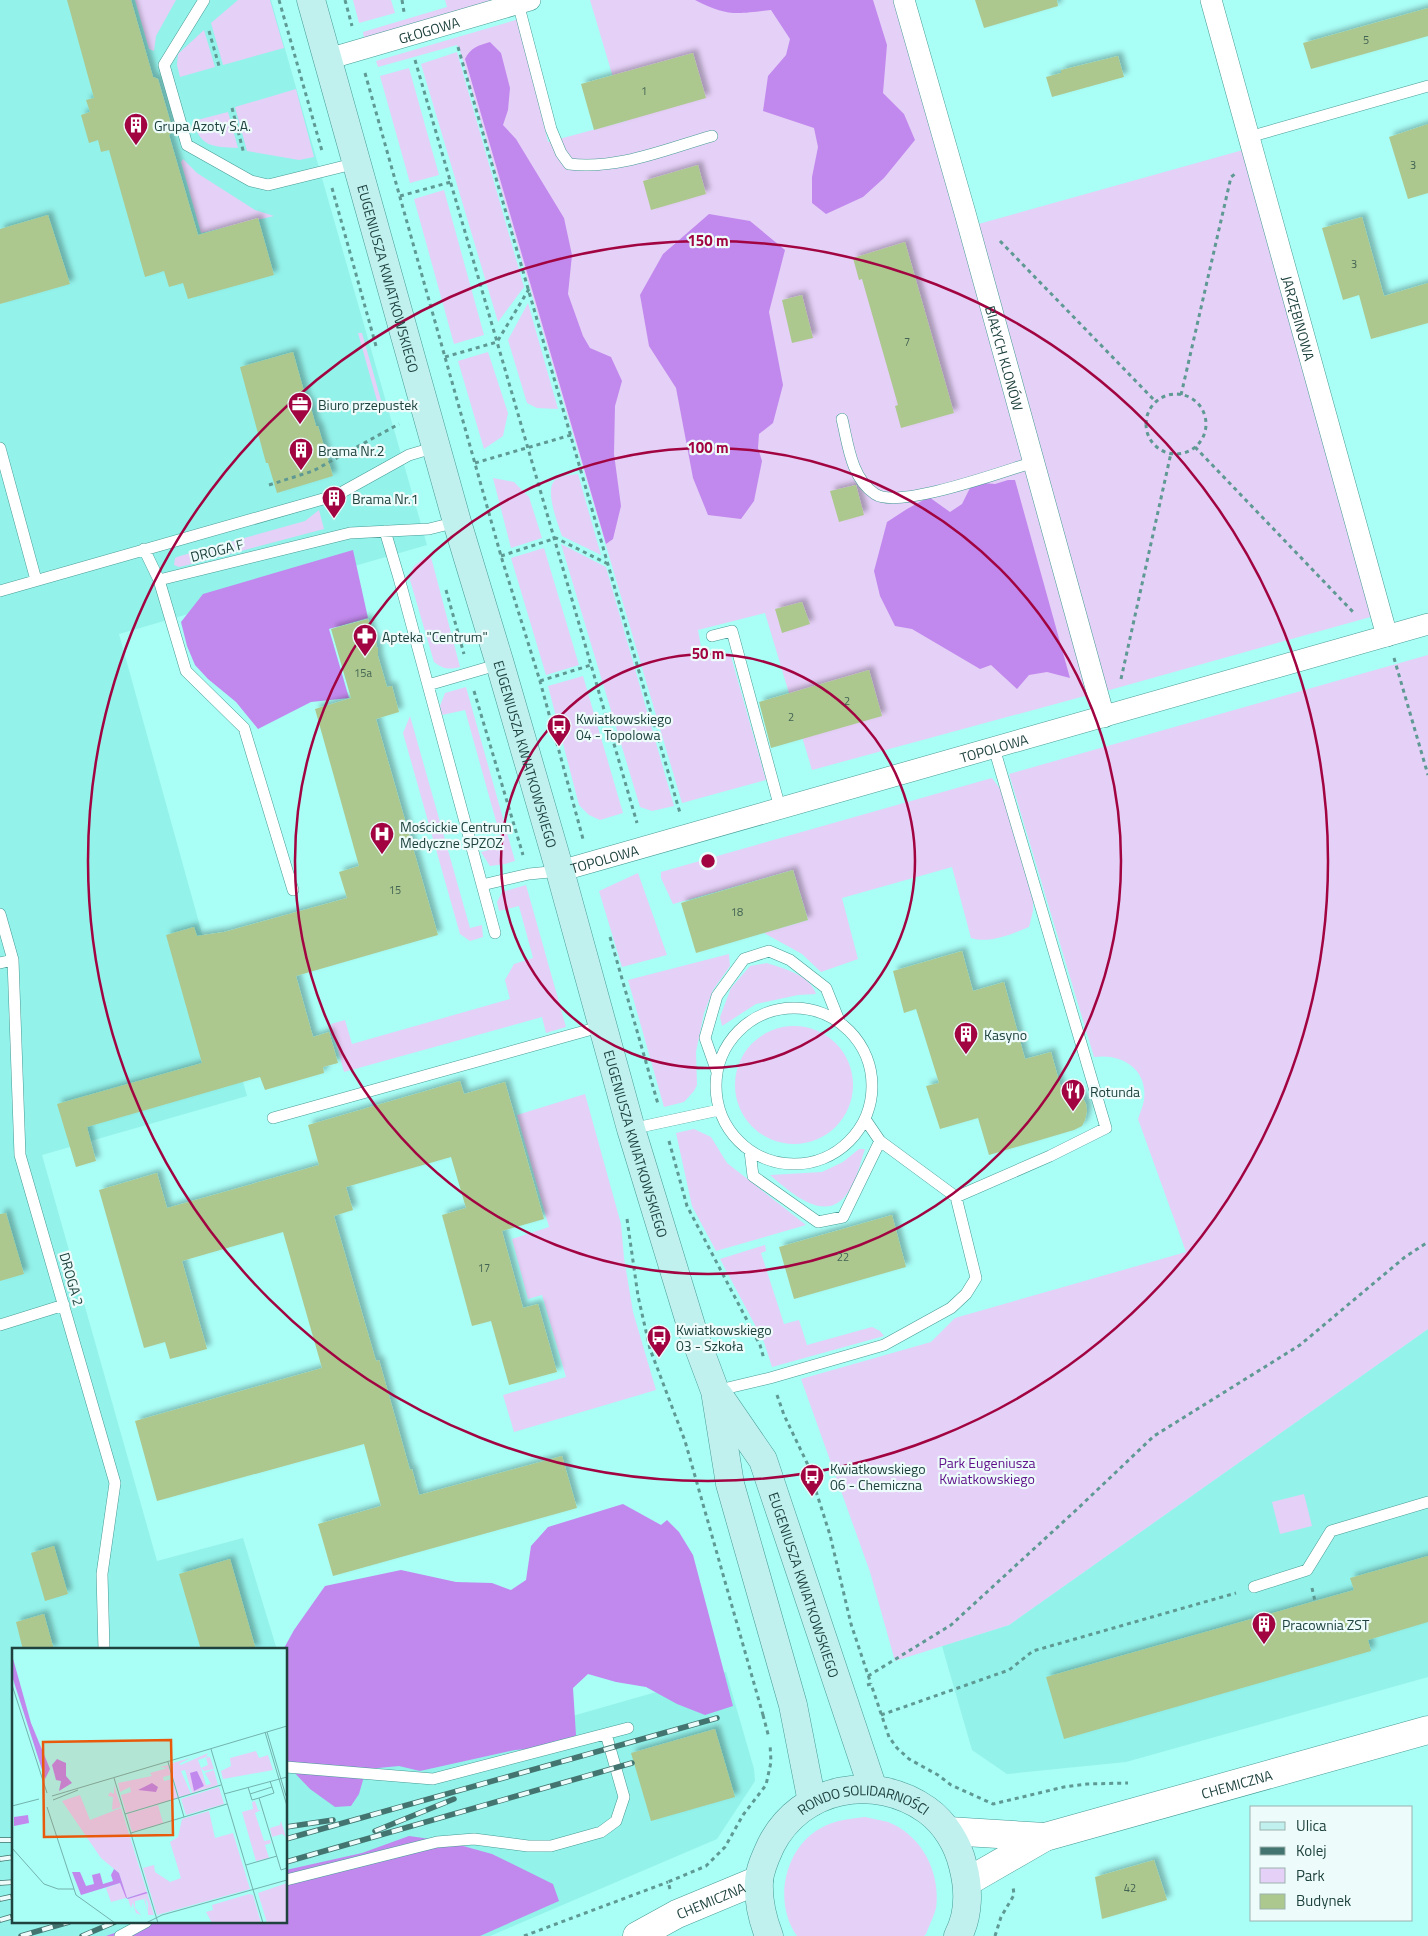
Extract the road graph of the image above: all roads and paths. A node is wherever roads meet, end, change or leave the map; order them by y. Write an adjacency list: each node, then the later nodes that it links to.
1 (311, 0): 11 (main road, EUGENIUSZA KWIATKOWSKIEGO)
2 (345, 0): 10 (path)
3 (402, 0): 8 (path)
4 (904, 0): 37 (street, BIAŁYCH KLONÓW)
5 (1210, 0): 17 (street, JARZĘBINOWA)
6 (203, 1): 13 (path); 20 (lane)
7 (524, 2): 10 (street, GŁOGOWA); 16 (lane)
8 (405, 16)
9 (458, 48): 24 (path)
10 (359, 51): 11 (street, GŁOGOWA); 22 (path)
11 (328, 59): 19 (main road, EUGENIUSZA KWIATKOWSKIEGO)
12 (415, 60): 21 (path)
13 (218, 66)
14 (1428, 86): 17 (lane)
15 (232, 108): 20 (path)
16 (712, 136)
17 (1249, 137): 18 (street, JARZĘBINOWA)
18 (1255, 159): 27 (path); 52 (street, JARZĘBINOWA)
19 (357, 163): 20 (lane); 32 (main road, EUGENIUSZA KWIATKOWSKIEGO)
20 (251, 181)
21 (450, 182): 22 (path); 25 (path)
22 (400, 196): 26 (path)
23 (997, 238): 28 (path)
24 (529, 289): 25 (path); 31 (path)
25 (497, 342): 26 (path); 33 (path)
26 (445, 357): 38 (path)
27 (1181, 394): 28 (path); 34 (path)
28 (1156, 402): 36 (path)
29 (842, 418): 37 (lane)
30 (399, 424): 39 (path)
31 (571, 435): 33 (path); 45 (path)
32 (438, 447): 40 (main road, EUGENIUSZA KWIATKOWSKIEGO); 43 (lane, DROGA F)
33 (528, 447): 38 (path); 42 (path)
34 (1195, 447): 36 (path); 49 (path)
35 (0, 448): 46 (lane)
36 (1171, 453): 56 (path)
37 (1034, 462): 58 (street, BIAŁYCH KLONÓW)
38 (475, 463): 44 (path)
39 (269, 485)
40 (458, 522): 41 (lane, DROGA F); 53 (main road, EUGENIUSZA KWIATKOWSKIEGO)
41 (385, 531): 47 (lane, DROGA F); 57 (lane)
42 (556, 538): 44 (path); 45 (path); 54 (path)
43 (144, 549): 46 (lane, DROGA F); 47 (lane)
44 (500, 556): 55 (path)
45 (608, 564): 62 (path)
46 (36, 580): 48 (lane, DROGA F)
47 (159, 580): 67 (lane)
48 (0, 590)
49 (1357, 615)
50 (1428, 624): 52 (street, TOPOLOWA)
51 (712, 636): 61 (lane)
52 (1387, 636): 58 (street, TOPOLOWA); 60 (path)
53 (500, 664): 57 (lane); 65 (main road, EUGENIUSZA KWIATKOWSKIEGO)
54 (591, 665): 55 (path); 63 (path)
55 (540, 681): 64 (path)
56 (1120, 683)
57 (428, 685): 66 (lane)
58 (1104, 717): 59 (street, TOPOLOWA)
59 (994, 748): 61 (street, TOPOLOWA); 83 (lane)
60 (1428, 775)
61 (780, 808): 65 (street, TOPOLOWA)
62 (681, 814)
63 (638, 827)
64 (584, 843)
65 (560, 871): 66 (lane); 74 (main road, EUGENIUSZA KWIATKOWSKIEGO)
66 (482, 885): 69 (lane)
67 (293, 890)
68 (0, 914): 71 (lane, DROGA 2)
69 (495, 934)
70 (609, 936): 79 (path)
71 (13, 960): 72 (lane); 86 (lane, DROGA 2)
72 (0, 963)
73 (840, 1023): 75 (lane); 75 (lane); 78 (lane)
74 (603, 1026): 77 (lane); 80 (main road, EUGENIUSZA KWIATKOWSKIEGO)
75 (717, 1072): 76 (lane)
76 (719, 1110): 79 (lane); 82 (lane)
77 (273, 1118)
78 (865, 1119): 81 (lane); 82 (lane)
79 (664, 1121): 80 (lane); 88 (path)
80 (631, 1129): 89 (main road, EUGENIUSZA KWIATKOWSKIEGO)
81 (880, 1141): 82 (lane); 83 (lane)
82 (750, 1151)
83 (956, 1197): 88 (lane)
84 (628, 1221): 97 (path)
85 (1428, 1242): 93 (path)
86 (64, 1304): 87 (lane); 92 (lane, DROGA 2)
87 (0, 1325)
88 (770, 1378): 89 (lane); 93 (path)
89 (715, 1391): 104 (main road, EUGENIUSZA KWIATKOWSKIEGO); 105 (main road, EUGENIUSZA KWIATKOWSKIEGO)
90 (1428, 1502): 91 (lane)
91 (1254, 1587): 98 (path)
92 (104, 1648)
93 (868, 1676): 94 (path)
94 (871, 1684): 95 (path); 98 (path)
95 (863, 1686)
96 (770, 1712): 97 (path)
97 (763, 1714): 110 (path)
98 (881, 1715): 103 (path)
99 (628, 1728): 101 (lane)
100 (1428, 1730): 107 (street, CHEMICZNA)
101 (606, 1734): 102 (lane); 108 (lane)
102 (288, 1768)
103 (1087, 1784)
104 (873, 1789): 105 (main road, RONDO SOLIDARNOŚCI); 106 (main road, RONDO SOLIDARNOŚCI)
105 (812, 1802): 109 (main road, RONDO SOLIDARNOŚCI)
106 (948, 1831): 107 (street, CHEMICZNA); 111 (main road, RONDO SOLIDARNOŚCI)
107 (1045, 1837): 111 (street, CHEMICZNA)
108 (288, 1879)
109 (759, 1880): 117 (street, CHEMICZNA); 118 (main road, RONDO SOLIDARNOŚCI)
110 (668, 1882): 113 (path); 116 (path)
111 (967, 1882): 119 (main road, RONDO SOLIDARNOŚCI)
112 (1013, 1885): 120 (path)
113 (672, 1896)
114 (142, 1924): 115 (lane)
115 (120, 1936)
116 (524, 1936)
117 (637, 1936)
118 (769, 1936)
119 (958, 1936)
120 (995, 1936)

